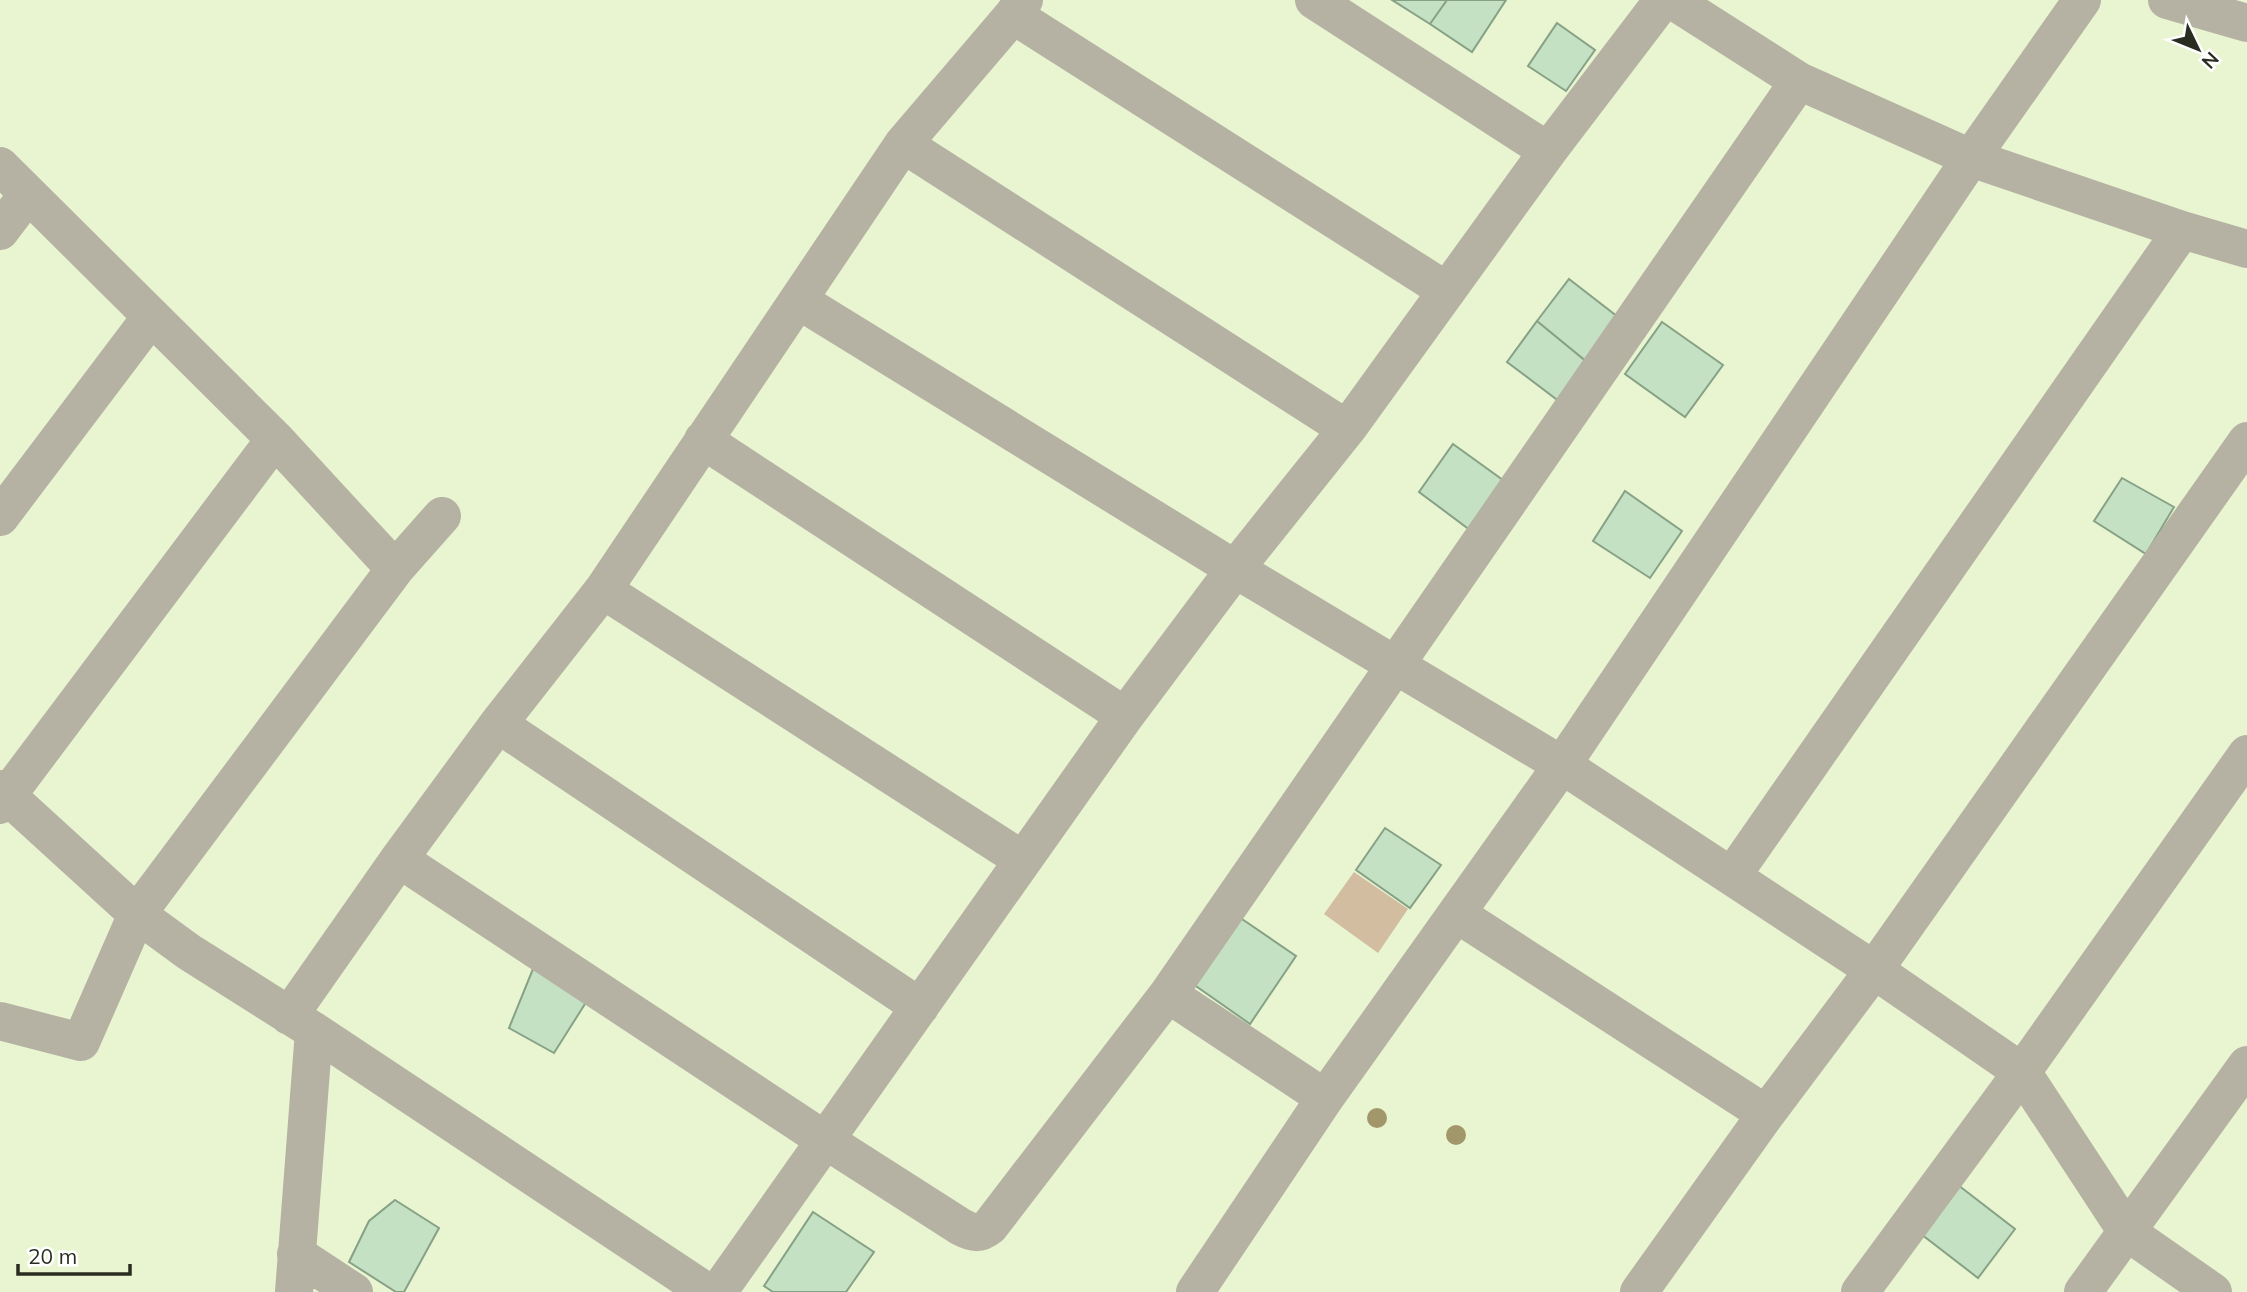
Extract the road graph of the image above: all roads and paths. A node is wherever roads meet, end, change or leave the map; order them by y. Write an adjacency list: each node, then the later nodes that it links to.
1 (1314, 0): 10 (street)
2 (1663, 0): 10 (street)
3 (1672, 0): 8 (street)
4 (2082, 0): 11 (street)
5 (2167, 0): 7 (street)
6 (1019, 8): 9 (street); 17 (street)
7 (2247, 23)
8 (1799, 81): 11 (street); 29 (street)
9 (904, 144): 18 (street); 20 (street)
10 (1548, 151): 17 (street)
11 (1971, 158): 14 (street); 33 (street)
12 (0, 166): 13 (street)
13 (28, 194): 15 (street); 19 (street)
14 (2182, 230): 16 (street); 37 (street)
15 (0, 231)
16 (2247, 249)
17 (1447, 290): 20 (street)
18 (798, 300): 22 (street); 27 (street)
19 (151, 317): 21 (street); 25 (street)
20 (1347, 429): 27 (street)
21 (275, 439): 26 (street); 34 (street)
22 (703, 440): 28 (street); 30 (street)
23 (2247, 441): 40 (street)
24 (442, 516): 26 (street)
25 (0, 517)
26 (395, 569): 38 (street)
27 (1235, 569): 29 (street); 30 (street)
28 (603, 590): 31 (street); 36 (street)
29 (1395, 666): 33 (street); 41 (street)
30 (1125, 716): 36 (street)
31 (498, 724): 35 (street); 42 (street)
32 (2247, 754): 46 (street)
33 (1562, 765): 37 (street); 39 (street)
34 (2, 797): 38 (street)
35 (399, 859): 44 (street); 49 (street)
36 (1023, 860): 42 (street)
37 (1732, 876): 40 (street)
38 (137, 914): 43 (street); 44 (street)
39 (1457, 914): 47 (street); 48 (street)
40 (1874, 970): 46 (street); 48 (street)
41 (1168, 994): 47 (street); 49 (street)
42 (920, 1007): 49 (street)
43 (0, 1021)
44 (302, 1023): 51 (street); 54 (street)
45 (2247, 1065): 50 (street)
46 (2022, 1072): 50 (street); 58 (street)
47 (1325, 1098): 56 (street)
48 (1766, 1114): 57 (street)
49 (825, 1140): 55 (street)
50 (2127, 1232): 59 (street); 60 (street)
51 (296, 1254): 52 (street); 53 (street)
52 (294, 1292)
53 (354, 1292)
54 (707, 1292)
55 (718, 1292)
56 (1195, 1292)
57 (1639, 1292)
58 (1860, 1292)
59 (2083, 1292)
60 (2213, 1292)

